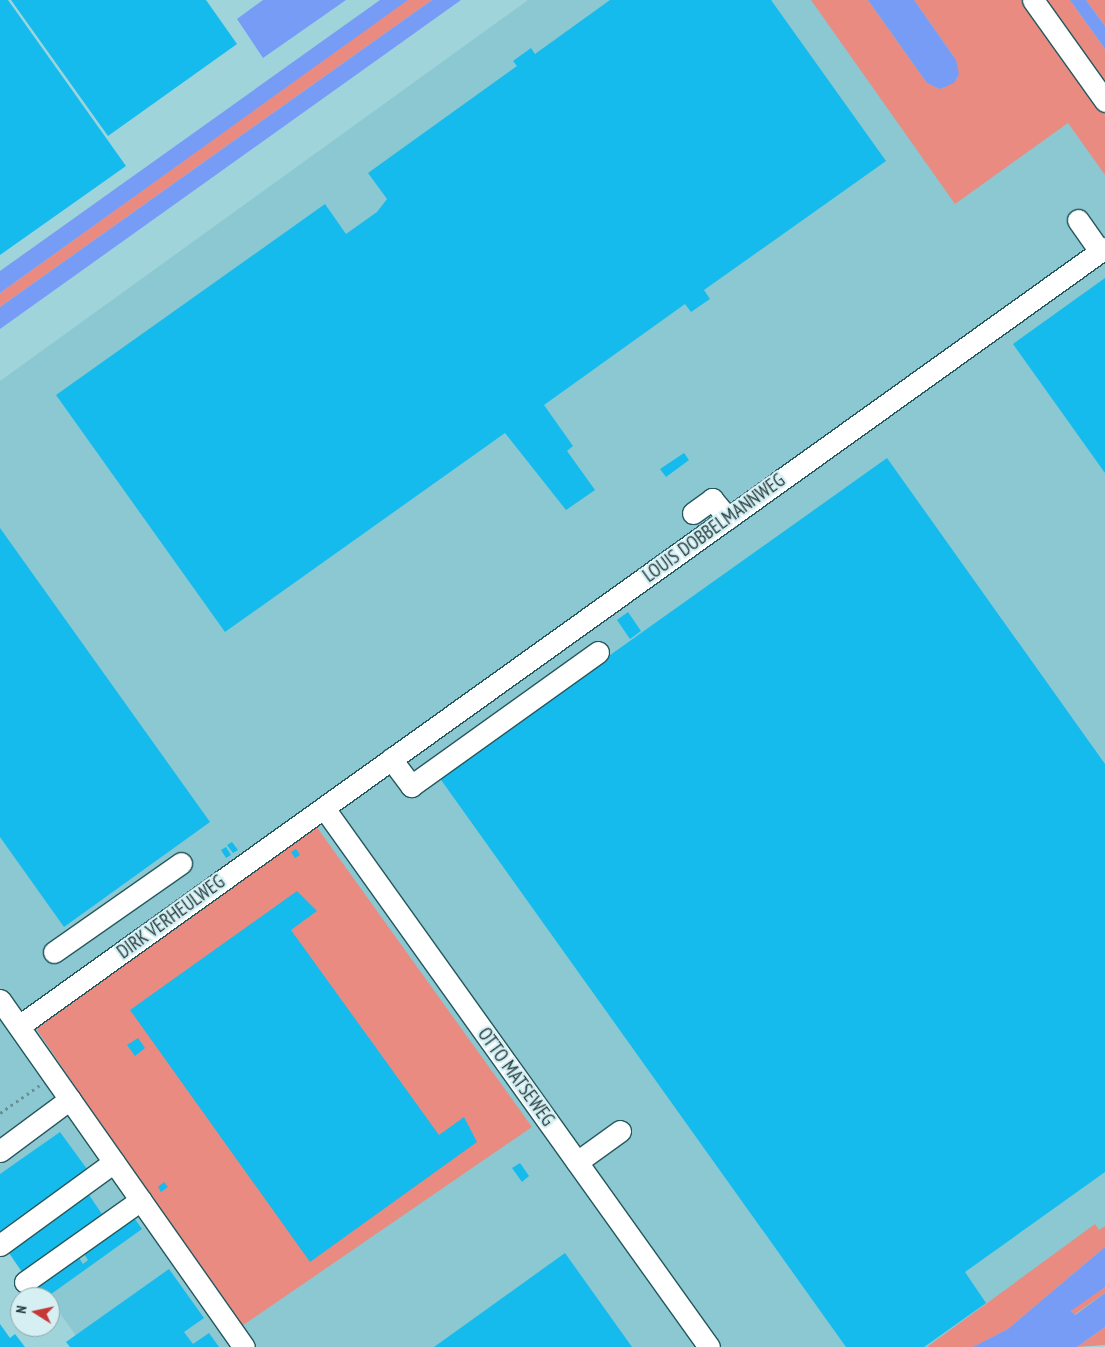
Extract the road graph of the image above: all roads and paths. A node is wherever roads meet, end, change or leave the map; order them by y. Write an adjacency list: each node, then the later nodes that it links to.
1 (1033, 0): 2 (street)
2 (1105, 101)
3 (1078, 220): 4 (street)
4 (1102, 250): 6 (street, LOUIS DOBBELMANNWEG)
5 (693, 513): 6 (street)
6 (728, 518): 8 (street, LOUIS DOBBELMANNWEG)
7 (598, 652): 8 (street)
8 (391, 759): 9 (street, LOUIS DOBBELMANNWEG)
9 (324, 808): 13 (street, DIRK VERHEULWEG); 20 (street, OTTO MATSEWEG)
10 (181, 863): 11 (street)
11 (54, 952)
12 (0, 1000): 13 (street)
13 (18, 1026): 14 (street)
14 (53, 1075): 15 (street); 16 (path)
15 (70, 1099): 18 (street); 19 (street)
16 (0, 1113)
17 (620, 1131): 20 (street)
18 (0, 1151)
19 (114, 1162): 21 (street); 22 (street)
20 (577, 1162): 25 (street, OTTO MATSEWEG)
21 (141, 1200): 23 (street); 24 (street)
22 (0, 1245)
23 (24, 1282)
24 (244, 1347)
25 (709, 1347)

